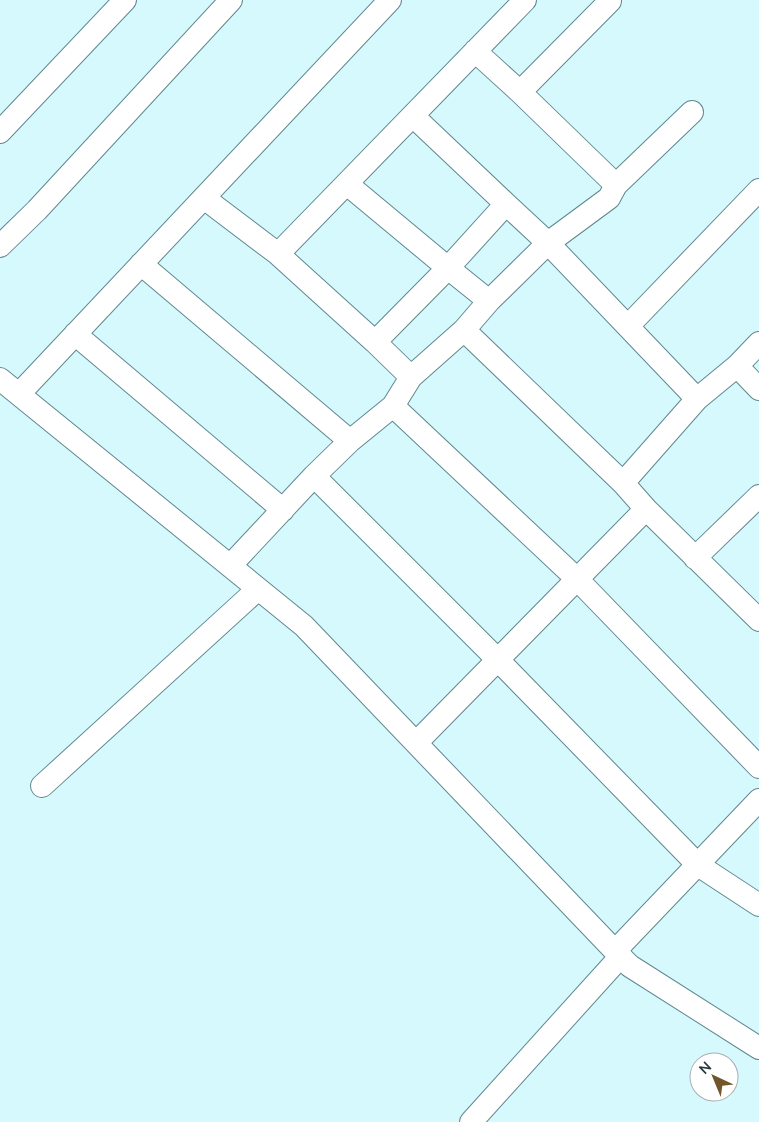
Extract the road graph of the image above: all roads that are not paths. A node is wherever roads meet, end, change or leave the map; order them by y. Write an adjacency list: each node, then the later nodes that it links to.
1 (125, 0): 10 (street)
2 (231, 0): 17 (street)
3 (390, 0): 14 (street)
4 (525, 0): 6 (street)
5 (610, 1): 7 (street)
6 (475, 51): 7 (street); 9 (street)
7 (520, 92): 12 (street)
8 (692, 112): 12 (street)
9 (413, 116): 11 (street); 15 (street)
10 (0, 132)
11 (347, 184): 18 (street); 20 (street)
12 (616, 185): 16 (street)
13 (759, 190): 22 (street)
14 (204, 198): 18 (street); 19 (street)
15 (506, 204): 16 (street); 20 (street)
16 (548, 243): 21 (street); 22 (street)
17 (0, 246)
18 (278, 254): 25 (street)
19 (141, 264): 24 (street); 34 (street)
20 (448, 268): 21 (street); 25 (street)
21 (489, 301): 23 (street)
22 (628, 326): 32 (street)
23 (464, 330): 28 (street); 36 (street)
24 (75, 334): 31 (street); 39 (street)
25 (375, 342): 28 (street)
26 (759, 343): 27 (street)
27 (737, 366): 30 (street); 32 (street)
28 (412, 377): 33 (street)
29 (0, 379): 31 (street)
30 (759, 389)
31 (19, 394): 41 (street)
32 (698, 399): 36 (street)
33 (393, 406): 34 (street); 42 (street)
34 (350, 440): 35 (street)
35 (314, 476): 39 (street); 45 (street)
36 (623, 483): 38 (street)
37 (759, 496): 40 (street)
38 (646, 508): 40 (street); 42 (street)
39 (283, 510): 41 (street)
40 (695, 558): 44 (street)
41 (230, 566): 43 (street)
42 (577, 579): 45 (street); 47 (street)
43 (258, 589): 46 (street); 48 (street)
44 (759, 620)
45 (498, 660): 46 (street); 50 (street)
46 (416, 743): 52 (street)
47 (759, 767)
48 (42, 786)
49 (759, 800): 50 (street)
50 (698, 865): 51 (street); 52 (street)
51 (759, 905)
52 (618, 954): 53 (street); 54 (street)
53 (759, 1048)
54 (471, 1122)

